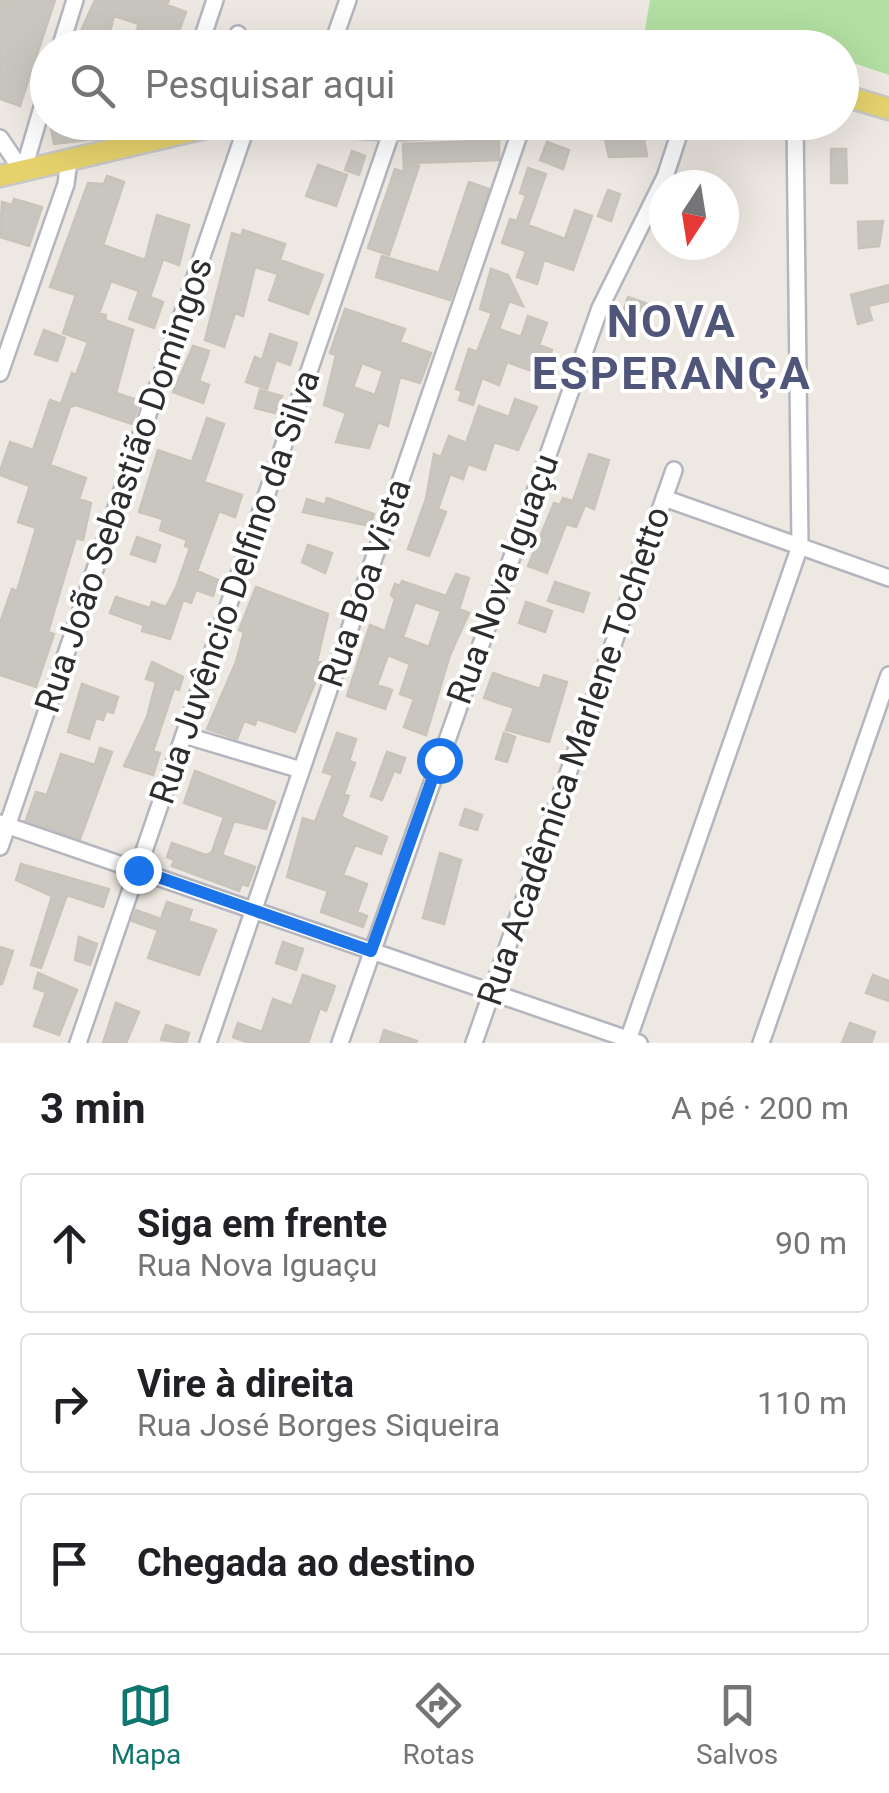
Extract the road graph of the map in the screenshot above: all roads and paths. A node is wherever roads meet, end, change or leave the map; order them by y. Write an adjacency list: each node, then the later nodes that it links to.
1 (75, 0): 4 (street)
2 (214, 0): 5 (street)
3 (348, 0): 6 (street)
4 (66, 30)
5 (205, 30)
6 (337, 30)
7 (859, 100): 8 (main road)
8 (889, 109)
9 (0, 138): 18 (street)
10 (33, 140): 18 (street)
11 (138, 140): 17 (main road)
12 (242, 140): 28 (street, Rua João Sebastião Domingos)
13 (389, 140): 26 (street, Rua Juvêncio Delfino da Silva)
14 (518, 140): 27 (street, Rua Boa Vista)
15 (677, 140): 32 (street, Rua Nova Iguaçu)
16 (795, 140): 23 (street)
17 (70, 161): 18 (main road); 20 (street)
18 (23, 172): 19 (main road)
19 (0, 176)
20 (0, 373)
21 (674, 470): 22 (street, Rua Acadêmica Marlene Tochetto)
22 (664, 498): 23 (street); 33 (street, Rua Acadêmica Marlene Tochetto)
23 (800, 546): 24 (street); 34 (street)
24 (889, 578)
25 (889, 675): 39 (street)
26 (184, 734): 27 (street); 30 (street, Rua Juvêncio Delfino da Silva)
27 (301, 770): 31 (street, Rua Boa Vista)
28 (4, 825): 29 (street, Rua João Sebastião Domingos); 30 (street)
29 (0, 846)
30 (138, 870): 31 (street); 35 (street, Rua Juvêncio Delfino da Silva)
31 (253, 910): 32 (street); 36 (street, Rua Boa Vista)
32 (371, 951): 33 (street); 37 (street, Rua Nova Iguaçu)
33 (492, 992): 34 (street); 38 (street, Rua Acadêmica Marlene Tochetto)
34 (632, 1042)
35 (78, 1043)
36 (208, 1043)
37 (340, 1043)
38 (474, 1043)
39 (760, 1043)

